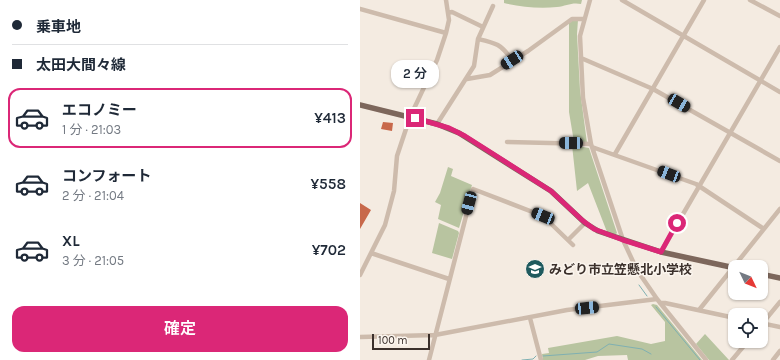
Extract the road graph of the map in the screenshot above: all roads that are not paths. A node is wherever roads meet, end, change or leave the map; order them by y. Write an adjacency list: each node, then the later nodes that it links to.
1 (446, 0): 8 (street)
2 (590, 0): 10 (street)
3 (622, 0): 13 (street)
4 (704, 0): 13 (street)
5 (750, 0): 9 (street)
6 (493, 6): 11 (street)
7 (360, 9): 12 (street)
8 (448, 13): 11 (street); 12 (street)
9 (780, 16)
10 (584, 19): 16 (street); 17 (street)
11 (483, 27): 14 (street)
12 (446, 33): 23 (street)
13 (684, 36): 19 (street); 20 (street)
14 (478, 38): 17 (street); 18 (street)
15 (780, 47): 19 (street)
16 (581, 58): 20 (street); 27 (street)
17 (512, 60): 18 (street)
18 (467, 79): 24 (street)
19 (760, 80): 21 (street); 25 (street)
20 (653, 89): 25 (street); 28 (street)
21 (780, 92)
22 (360, 105): 23 (main road)
23 (410, 117): 24 (main road); 38 (street)
24 (437, 124): 32 (main road)
25 (730, 133): 29 (street); 30 (street)
26 (508, 142): 27 (street)
27 (592, 146): 28 (street); 35 (street)
28 (615, 154): 30 (street)
29 (780, 161)
30 (699, 186): 33 (street); 37 (street)
31 (780, 209): 33 (street)
32 (585, 223): 34 (street); 35 (main road)
33 (764, 229): 39 (street)
34 (568, 240): 36 (street); 45 (street)
35 (623, 240): 37 (main road); 46 (street)
36 (573, 245)
37 (661, 252): 40 (main road)
38 (371, 253): 41 (street); 45 (street)
39 (740, 260)
40 (728, 267)
41 (360, 275)
42 (728, 275): 48 (street)
43 (768, 275): 44 (main road)
44 (780, 278)
45 (449, 279): 54 (street)
46 (658, 301): 48 (street); 51 (street); 60 (street)
47 (780, 302): 50 (street)
48 (699, 310): 49 (street)
49 (728, 316)
50 (768, 316)
51 (530, 318): 54 (street); 59 (street)
52 (768, 325): 53 (street)
53 (780, 327)
54 (435, 335): 55 (street); 58 (street)
55 (360, 337)
56 (742, 348): 61 (street)
57 (780, 351): 62 (street)
58 (428, 360)
59 (540, 360)
60 (706, 360)
61 (732, 360)
62 (772, 360)

